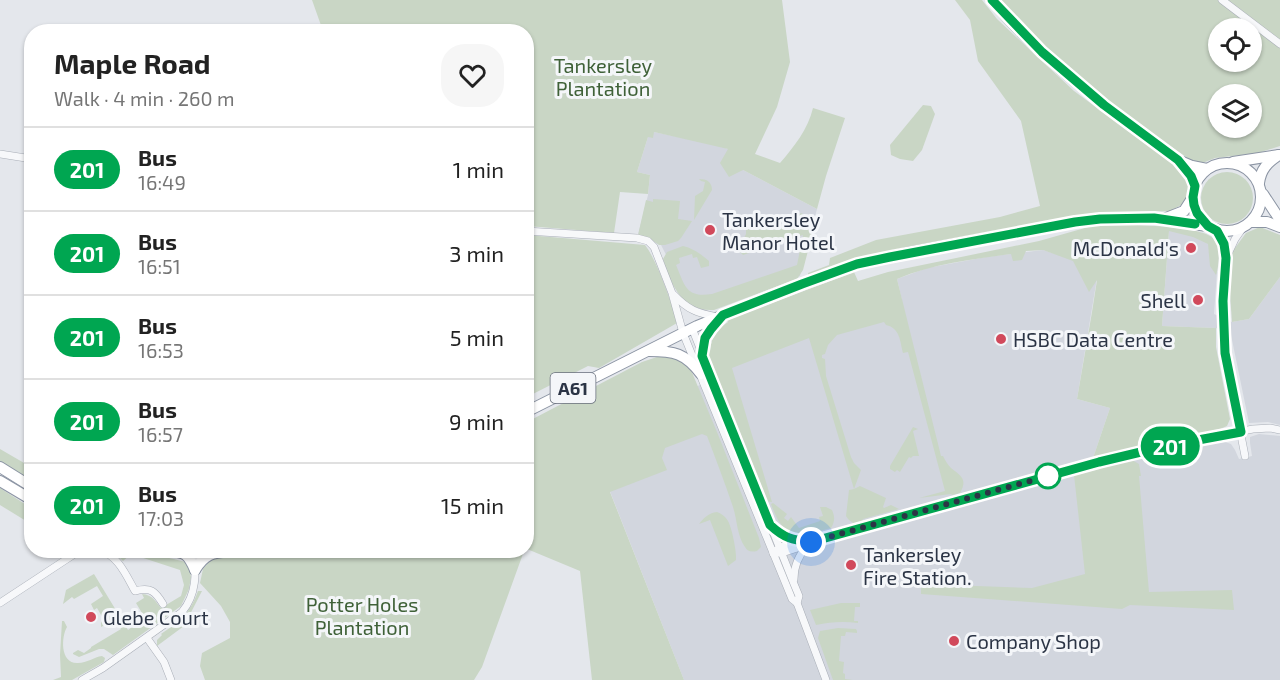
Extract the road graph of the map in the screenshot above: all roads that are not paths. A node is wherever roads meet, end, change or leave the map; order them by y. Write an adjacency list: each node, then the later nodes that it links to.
1 (992, 0): 7 (highway)
2 (1222, 0): 3 (street)
3 (1280, 44)
4 (0, 153): 6 (street)
5 (1280, 154): 8 (highway); 10 (highway)
6 (24, 158)
7 (1178, 160): 9 (highway); 11 (highway)
8 (1228, 163): 9 (highway); 10 (highway)
9 (1207, 170): 11 (highway)
10 (1260, 187): 13 (highway); 14 (highway)
11 (1194, 192): 12 (highway); 16 (highway)
12 (1163, 219): 16 (highway, A61); 20 (highway, A61)
13 (1280, 220)
14 (1247, 226): 15 (highway); 16 (highway); 18 (street)
15 (1280, 227)
16 (1212, 228): 18 (street)
17 (534, 232): 19 (street)
18 (1226, 258): 27 (street)
19 (672, 293): 20 (street); 21 (street)
20 (720, 316): 21 (highway, A61); 23 (highway)
21 (687, 331): 22 (highway, A61); 23 (street); 24 (street)
22 (646, 351): 24 (highway); 25 (highway, A61)
23 (702, 356): 33 (street)
24 (700, 374): 37 (street)
25 (534, 408)
26 (1280, 430): 27 (street)
27 (1241, 432): 28 (street); 35 (street)
28 (1245, 456)
29 (0, 467): 31 (highway)
30 (0, 481): 32 (highway)
31 (24, 482)
32 (24, 495)
33 (770, 525): 34 (street); 36 (street)
34 (799, 542): 35 (street); 36 (street)
35 (811, 542): 36 (street); 44 (street)
36 (781, 550): 37 (street); 44 (street)
37 (773, 553): 46 (street)
38 (68, 558): 45 (street)
39 (113, 558): 47 (street)
40 (190, 558): 43 (highway)
41 (194, 558): 43 (street)
42 (203, 558): 43 (highway)
43 (195, 570): 48 (street)
44 (794, 584): 46 (street)
45 (0, 603)
46 (797, 603): 51 (street)
47 (163, 604)
48 (147, 638): 49 (street); 50 (street)
49 (82, 680)
50 (171, 680)
51 (826, 680)

